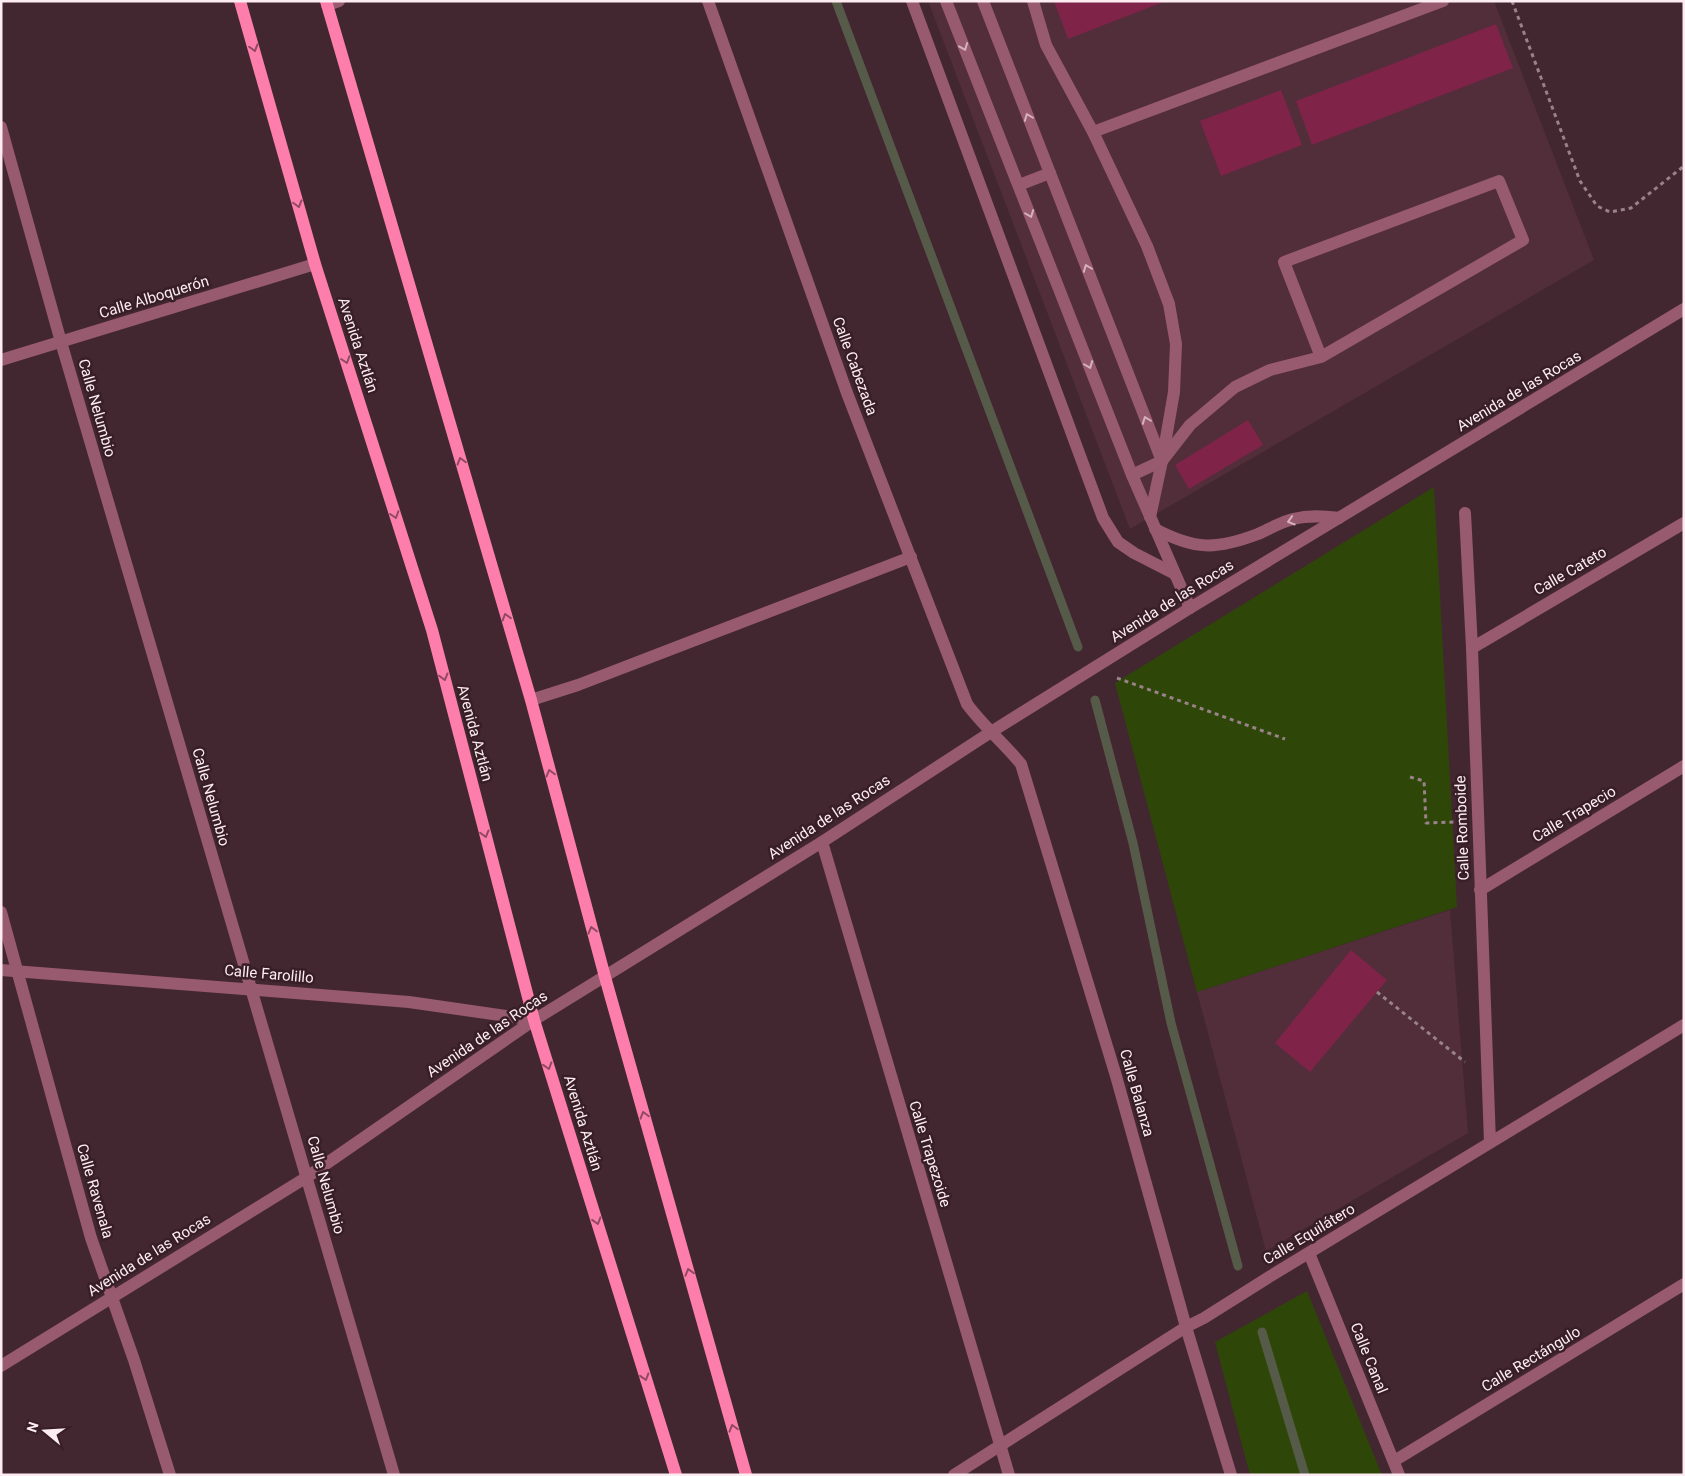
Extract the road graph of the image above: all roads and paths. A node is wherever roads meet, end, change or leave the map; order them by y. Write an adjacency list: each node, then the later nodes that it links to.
1 (240, 1): 15 (main road, Avenida Aztlán, one-way to 15)
2 (708, 1): 27 (street, Calle Cabezada)
3 (912, 1): 28 (street)
4 (946, 1): 14 (street, one-way to 14)
5 (983, 1): 13 (street, one-way to 5)
6 (1033, 1): 11 (street)
7 (1443, 1): 11 (street)
8 (1512, 1): 12 (path)
9 (330, 2): 32 (main road, one-way to 9)
10 (1, 127): 17 (street, Calle Nelumbio)
11 (1092, 132): 20 (street)
12 (1684, 166)
13 (1050, 173): 14 (street); 20 (street, one-way to 13)
14 (1019, 185): 21 (street, one-way to 21)
15 (315, 264): 17 (street, Calle Alboquerón); 46 (main road, Avenida Aztlán, one-way to 46)
16 (1684, 309): 24 (street, Avenida de las Rocas)
17 (61, 342): 19 (street, Calle Alboquerón); 44 (street, Calle Nelumbio)
18 (1321, 357): 18 (street); 20 (street)
19 (1, 360)
20 (1162, 461): 21 (street); 23 (street)
21 (1132, 475): 23 (street)
22 (1466, 513): 30 (street, Calle Romboide)
23 (1150, 517): 26 (street)
24 (1339, 518): 26 (street, one-way to 26); 29 (street, Avenida de las Rocas)
25 (1684, 523): 30 (street, Calle Cateto)
26 (1155, 529): 28 (street)
27 (910, 557): 32 (street); 33 (street, Calle Cabezada)
28 (1173, 573): 29 (street)
29 (1190, 608): 31 (street, Avenida de las Rocas)
30 (1472, 648): 37 (street, Calle Romboide)
31 (1106, 660): 33 (street, Avenida de las Rocas); 34 (path)
32 (530, 700): 43 (main road, one-way to 32)
33 (991, 732): 38 (street, Avenida de las Rocas); 54 (street, Calle Balanza)
34 (1286, 739)
35 (1684, 766): 39 (street, Calle Trapecio)
36 (1410, 777): 37 (path)
37 (1478, 821): 39 (street, Calle Romboide)
38 (822, 842): 43 (street, Avenida de las Rocas); 56 (street, Calle Trapezoide)
39 (1480, 890): 48 (street, Calle Romboide)
40 (1, 912): 42 (street, Calle Ravenala)
41 (1, 970): 42 (street, Calle Farolillo)
42 (18, 971): 44 (street, Calle Farolillo); 53 (street, Calle Ravenala)
43 (605, 978): 46 (street, Avenida de las Rocas); 61 (main road, one-way to 43)
44 (251, 989): 46 (street, Calle Farolillo); 50 (street, Calle Nelumbio)
45 (1377, 992): 48 (path)
46 (534, 1020): 50 (street, Avenida de las Rocas); 60 (main road, Avenida Aztlán, one-way to 60)
47 (1684, 1025): 49 (street, Calle Equilátero)
48 (1488, 1080): 49 (street, Calle Romboide)
49 (1490, 1142): 51 (street, Calle Equilátero)
50 (307, 1177): 53 (street, Avenida de las Rocas); 59 (street, Calle Nelumbio)
51 (1309, 1253): 54 (street, Calle Equilátero); 57 (street, Calle Canal)
52 (1684, 1284): 57 (street, Calle Rectángulo)
53 (112, 1296): 55 (street, Avenida de las Rocas); 58 (street, Calle Ravenala)
54 (1186, 1327): 56 (street, Calle Equilátero); 64 (street, Calle Balanza)
55 (1, 1366)
56 (1001, 1446): 62 (street, Calle Equilátero); 63 (street, Calle Trapezoide)
57 (1394, 1461): 65 (street, Calle Canal)
58 (170, 1475)
59 (394, 1475)
60 (676, 1475)
61 (746, 1475)
62 (954, 1475)
63 (1009, 1475)
64 (1231, 1475)
65 (1399, 1475)

